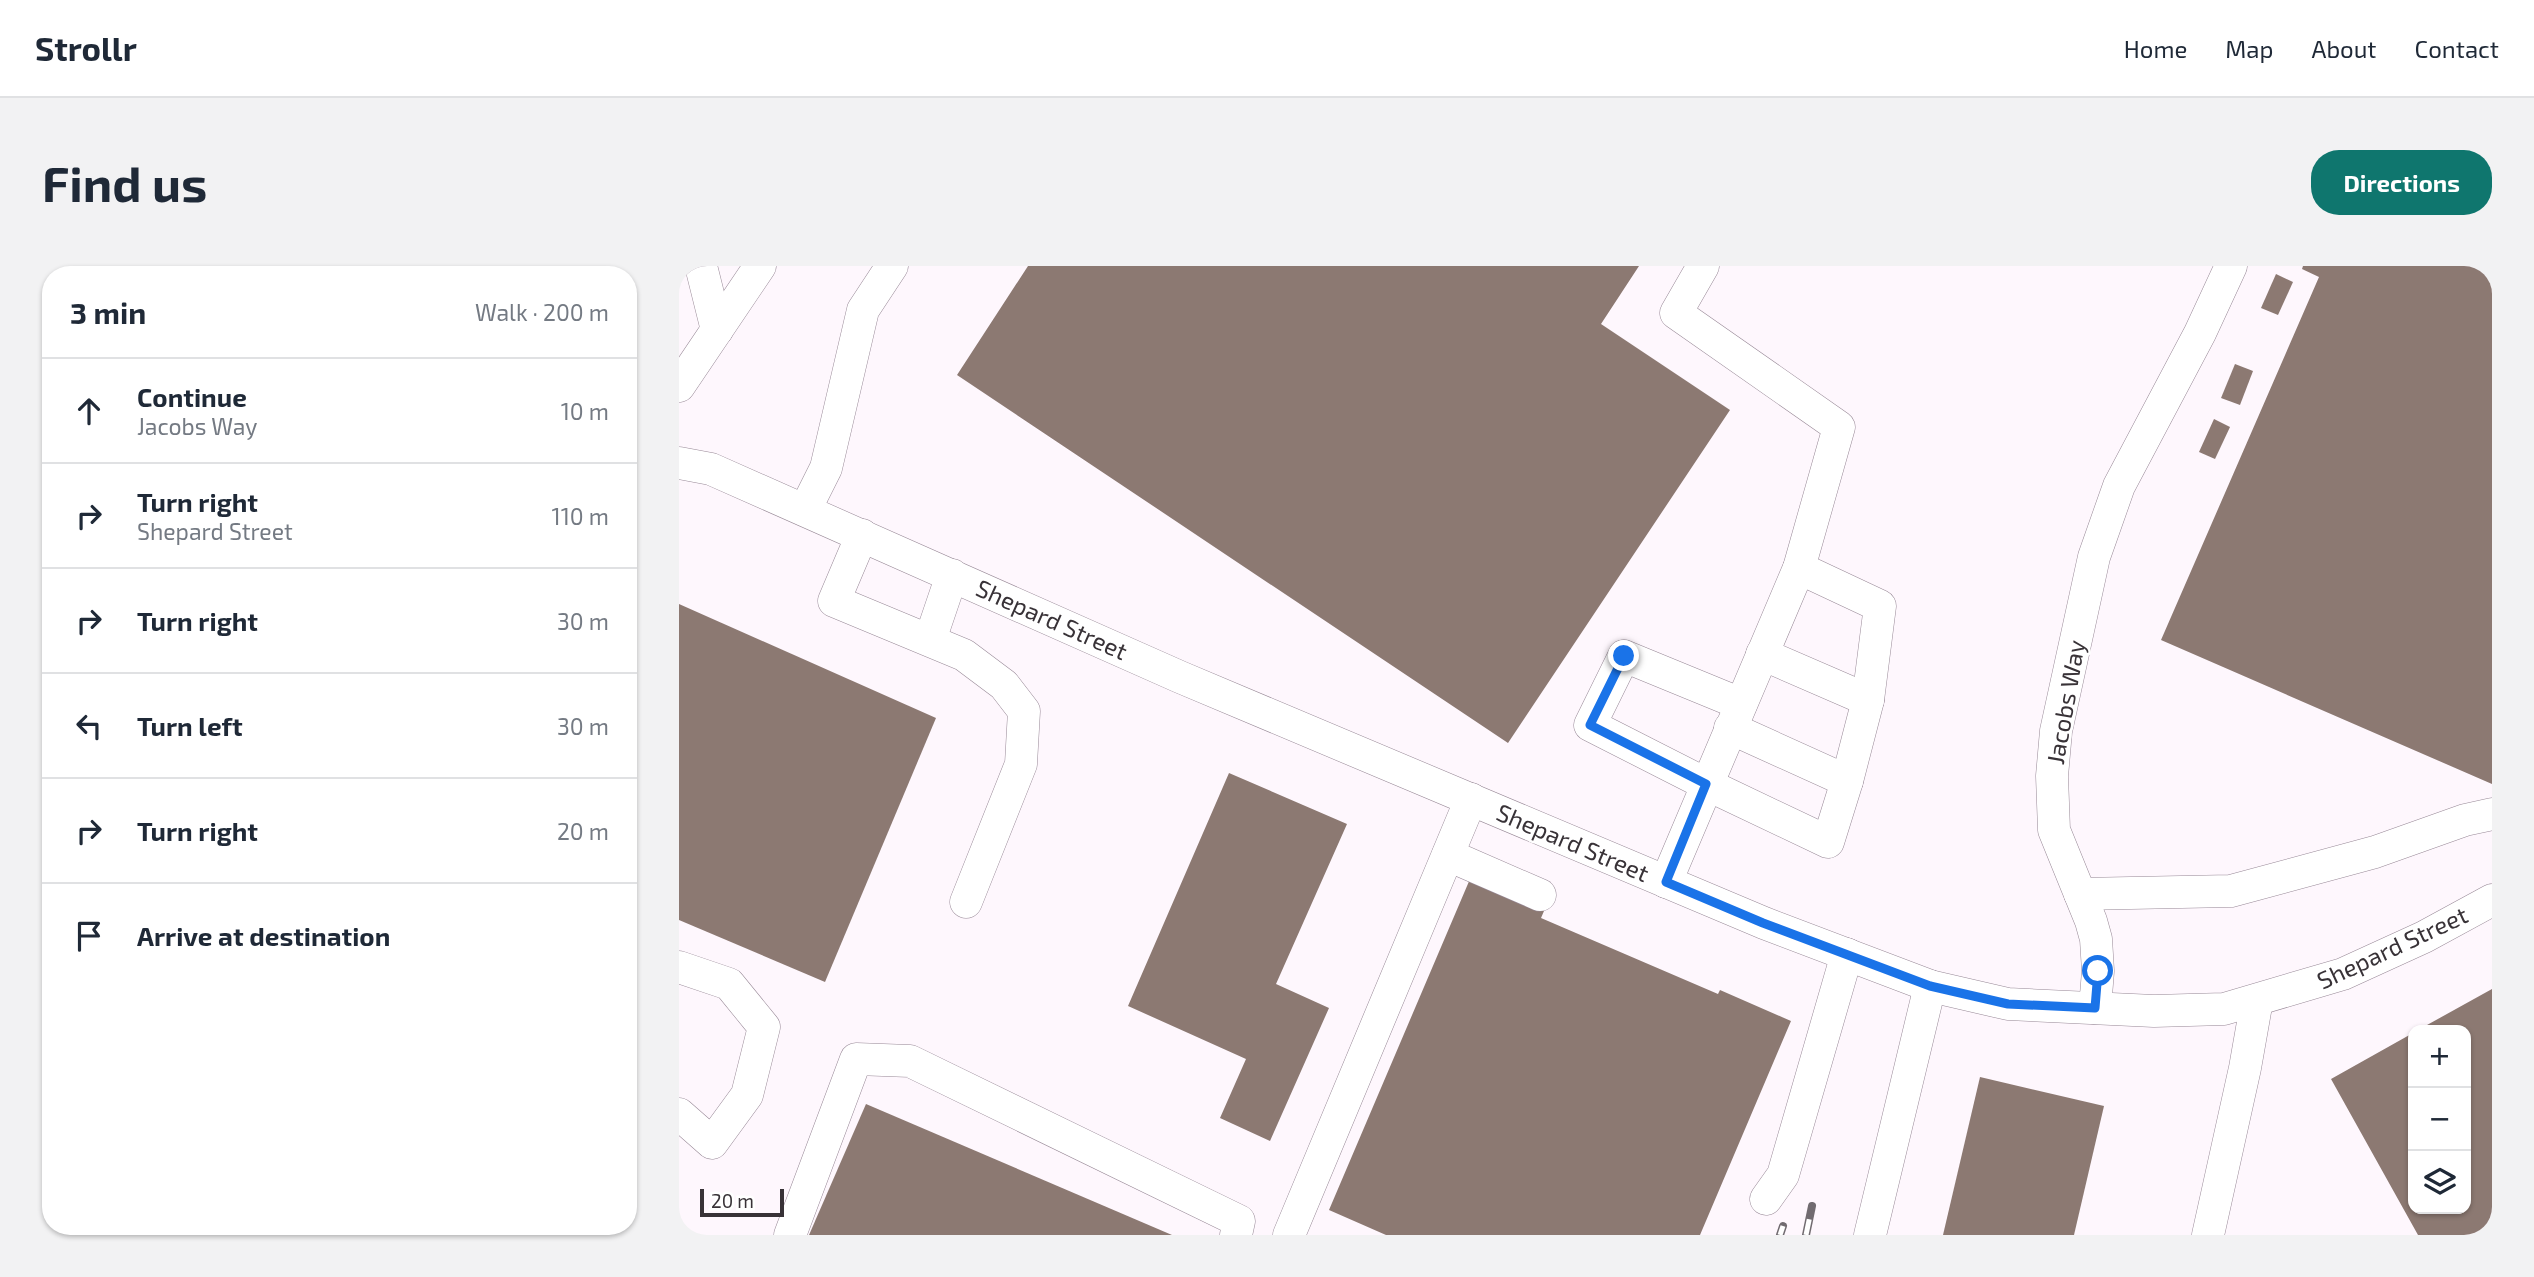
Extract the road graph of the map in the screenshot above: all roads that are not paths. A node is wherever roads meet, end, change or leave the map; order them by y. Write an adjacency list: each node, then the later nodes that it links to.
1 (701, 266): 6 (street)
2 (760, 266): 6 (street)
3 (891, 266): 9 (street)
4 (1703, 266): 11 (street)
5 (2231, 266): 23 (street, Jacobs Way)
6 (717, 330): 7 (street)
7 (679, 386)
8 (679, 463): 9 (street, Shepard Street)
9 (805, 510): 10 (street, Shepard Street)
10 (862, 535): 12 (street, Shepard Street); 13 (street)
11 (1799, 568): 14 (street); 15 (street)
12 (952, 575): 13 (street); 19 (street, Shepard Street)
13 (930, 640): 26 (street)
14 (1762, 654): 15 (street); 16 (street)
15 (1868, 700): 17 (street)
16 (1736, 716): 17 (street); 18 (street); 18 (street)
17 (1847, 781): 18 (street)
18 (1706, 784): 22 (street)
19 (1471, 799): 21 (street); 22 (street, Shepard Street)
20 (2492, 814): 23 (street)
21 (1448, 855): 24 (street); 36 (street)
22 (1666, 882): 27 (street, Shepard Street)
23 (2080, 894): 31 (street, Jacobs Way)
24 (1540, 895)
25 (2492, 900): 30 (street, Shepard Street)
26 (966, 902)
27 (1846, 954): 29 (street, Shepard Street); 33 (street)
28 (679, 967): 32 (street)
29 (1930, 986): 31 (street, Shepard Street); 37 (street)
30 (2257, 1000): 31 (street, Shepard Street); 38 (street)
31 (2095, 1008)
32 (679, 1114)
33 (1766, 1199)
34 (790, 1235): 35 (street)
35 (1236, 1235)
36 (1289, 1235)
37 (1870, 1235)
38 (2208, 1235)

